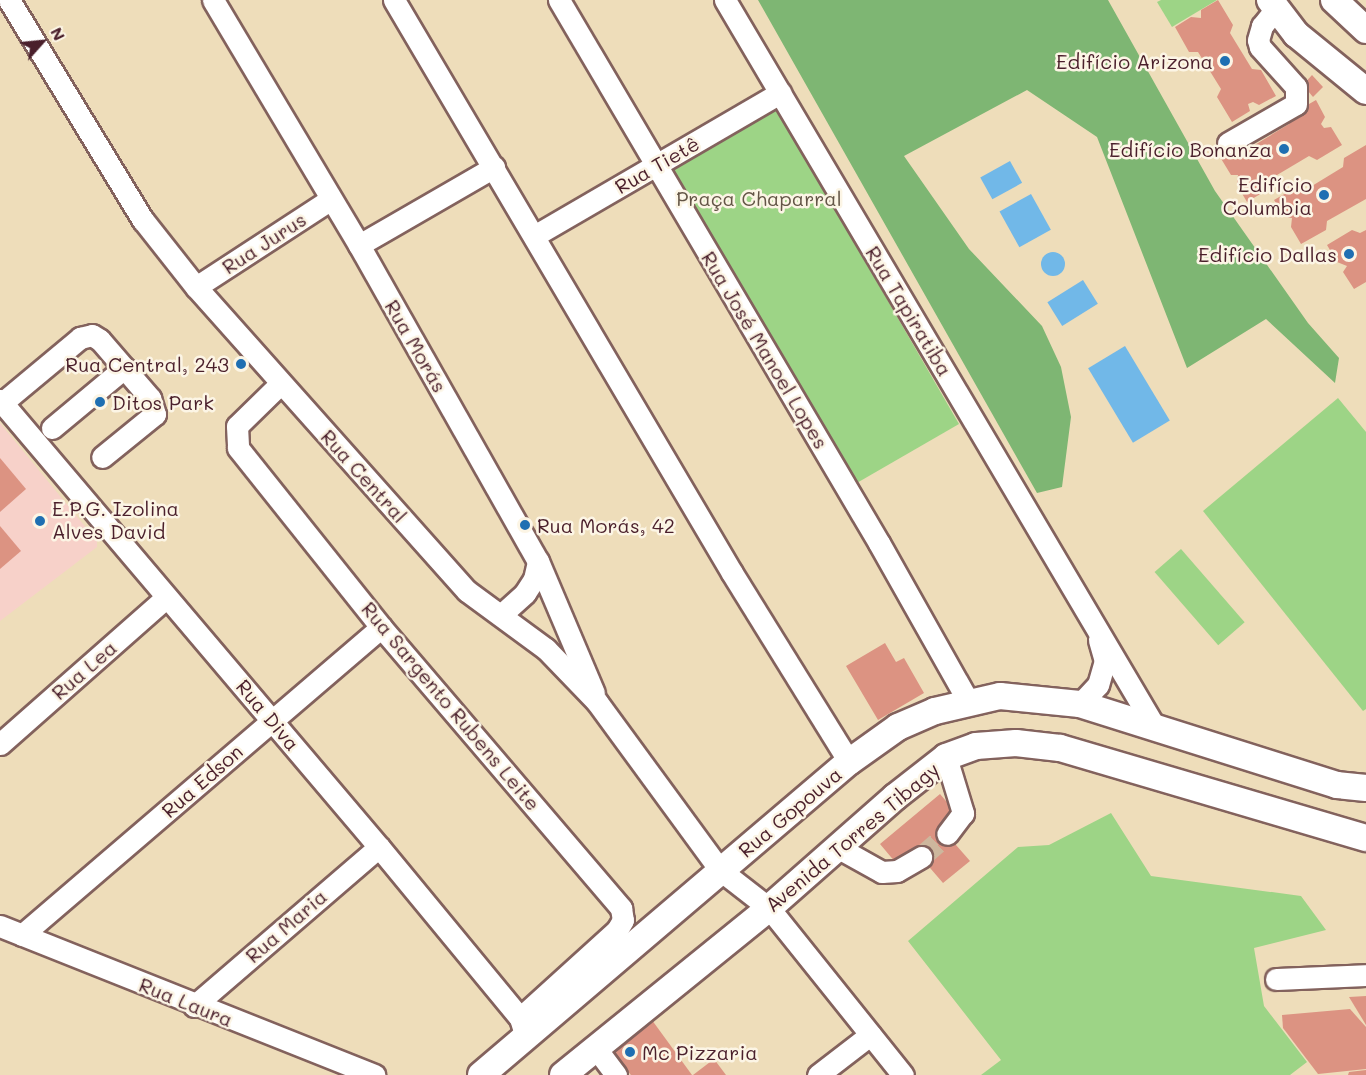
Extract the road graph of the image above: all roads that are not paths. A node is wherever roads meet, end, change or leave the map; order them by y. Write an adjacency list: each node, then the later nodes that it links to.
1 (9, 0): 17 (street, Rua Central)
2 (213, 0): 14 (street, Rua Morás)
3 (394, 0): 13 (street)
4 (559, 0): 12 (street, Rua José Manoel Lopes)
5 (725, 0): 10 (street, Rua Tapiratiba)
6 (1334, 0): 8 (main road)
7 (1272, 5): 9 (main road); 11 (street)
8 (1366, 30)
9 (1366, 91)
10 (780, 93): 12 (street, Rua Tietê); 26 (street, Rua Tapiratiba)
11 (1228, 143)
12 (656, 166): 15 (street, Rua Tietê); 29 (street, Rua José Manoel Lopes)
13 (494, 167): 15 (street); 16 (street)
14 (331, 199): 16 (street, Rua Morás); 17 (street, Rua Jurus)
15 (534, 236): 35 (street)
16 (359, 245): 23 (street, Rua Morás)
17 (196, 287): 19 (street, Rua Central)
18 (124, 368): 20 (street); 21 (street); 22 (street)
19 (280, 384): 25 (street, Rua Central); 27 (street, Rua Sargento Rubens Leite)
20 (1, 402): 24 (street, Rua Diva)
21 (52, 428)
22 (102, 457)
23 (538, 561): 25 (street); 28 (street, Rua Morás)
24 (167, 597): 31 (street, Rua Diva); 33 (street, Rua Lea)
25 (502, 614): 28 (street, Rua Central)
26 (1093, 622): 30 (street, Rua Tapiratiba); 32 (street, Rua Tapiratiba)
27 (381, 627): 31 (street, Rua Edson); 49 (street, Rua Sargento Rubens Leite)
28 (597, 702): 42 (street, Rua Central)
29 (968, 702): 30 (main road, Rua Gopouva); 35 (main road, Rua Gopouva)
30 (1080, 704): 32 (main road, Rua Gopouva)
31 (273, 721): 39 (street, Rua Diva); 45 (street, Rua Edson)
32 (1156, 729): 36 (main road, Rua Gopouva)
33 (0, 744)
34 (946, 757): 37 (street); 38 (main road, Avenida Torres Tibagy); 40 (main road, Avenida Torres Tibagy)
35 (849, 762): 42 (main road, Rua Gopouva)
36 (1366, 788)
37 (947, 834)
38 (1365, 840)
39 (379, 847): 48 (street, Rua Maria); 49 (street, Rua Diva)
40 (837, 847): 41 (street); 43 (main road, Avenida Torres Tibagy)
41 (921, 857)
42 (720, 870): 43 (street, Rua Central); 49 (main road, Rua Gopouva)
43 (769, 908): 50 (street, Rua Central); 51 (main road, Avenida Torres Tibagy)
44 (0, 926): 45 (street, Rua Laura)
45 (22, 935): 48 (street, Rua Laura)
46 (1366, 975): 47 (street)
47 (1276, 978)
48 (194, 1006): 52 (street, Rua Laura)
49 (523, 1027): 53 (main road, Rua Gopouva)
50 (870, 1035): 56 (street); 57 (street, Rua Central)
51 (595, 1047): 54 (main road, Avenida Torres Tibagy); 55 (street)
52 (374, 1075)
53 (481, 1075)
54 (563, 1075)
55 (616, 1075)
56 (818, 1075)
57 (903, 1075)

